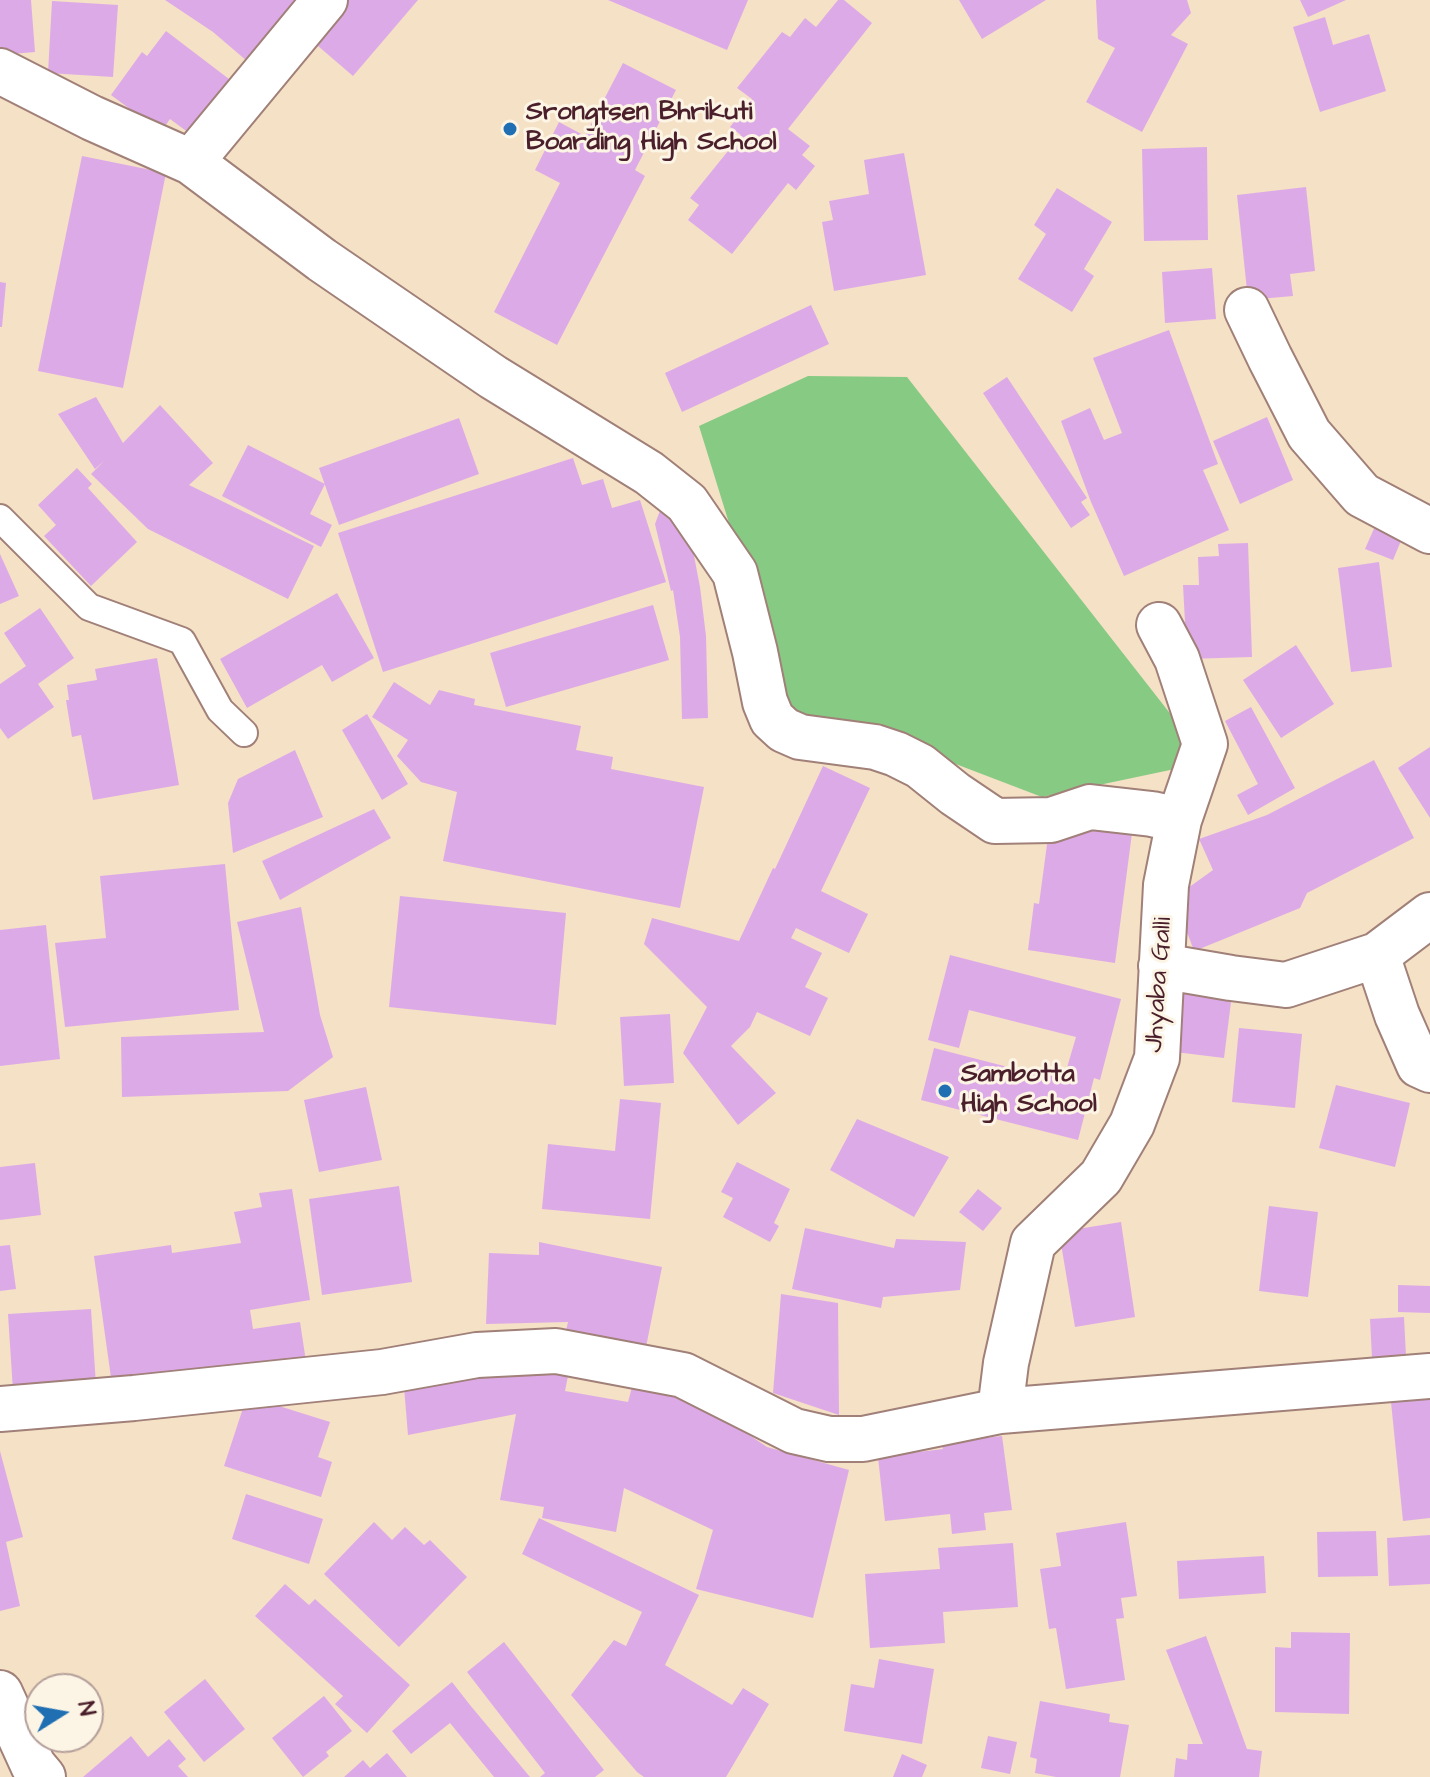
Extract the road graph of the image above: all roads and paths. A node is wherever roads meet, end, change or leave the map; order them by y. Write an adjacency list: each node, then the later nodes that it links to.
1 (325, 0): 3 (street)
2 (0, 71): 3 (street)
3 (191, 162): 9 (street)
4 (1247, 310): 6 (street)
5 (0, 518): 8 (lane)
6 (1430, 531)
7 (1159, 625): 9 (street, Jhyaba Galli)
8 (244, 733)
9 (1179, 820): 12 (street, Jhyaba Galli)
10 (1430, 915): 11 (street)
11 (1377, 955): 12 (street); 13 (street)
12 (1161, 966): 16 (street, Jhyaba Galli)
13 (1430, 1070)
14 (1430, 1376): 16 (street)
15 (0, 1409): 16 (street)
16 (1000, 1411)
17 (0, 1693): 18 (street)
18 (32, 1773)

